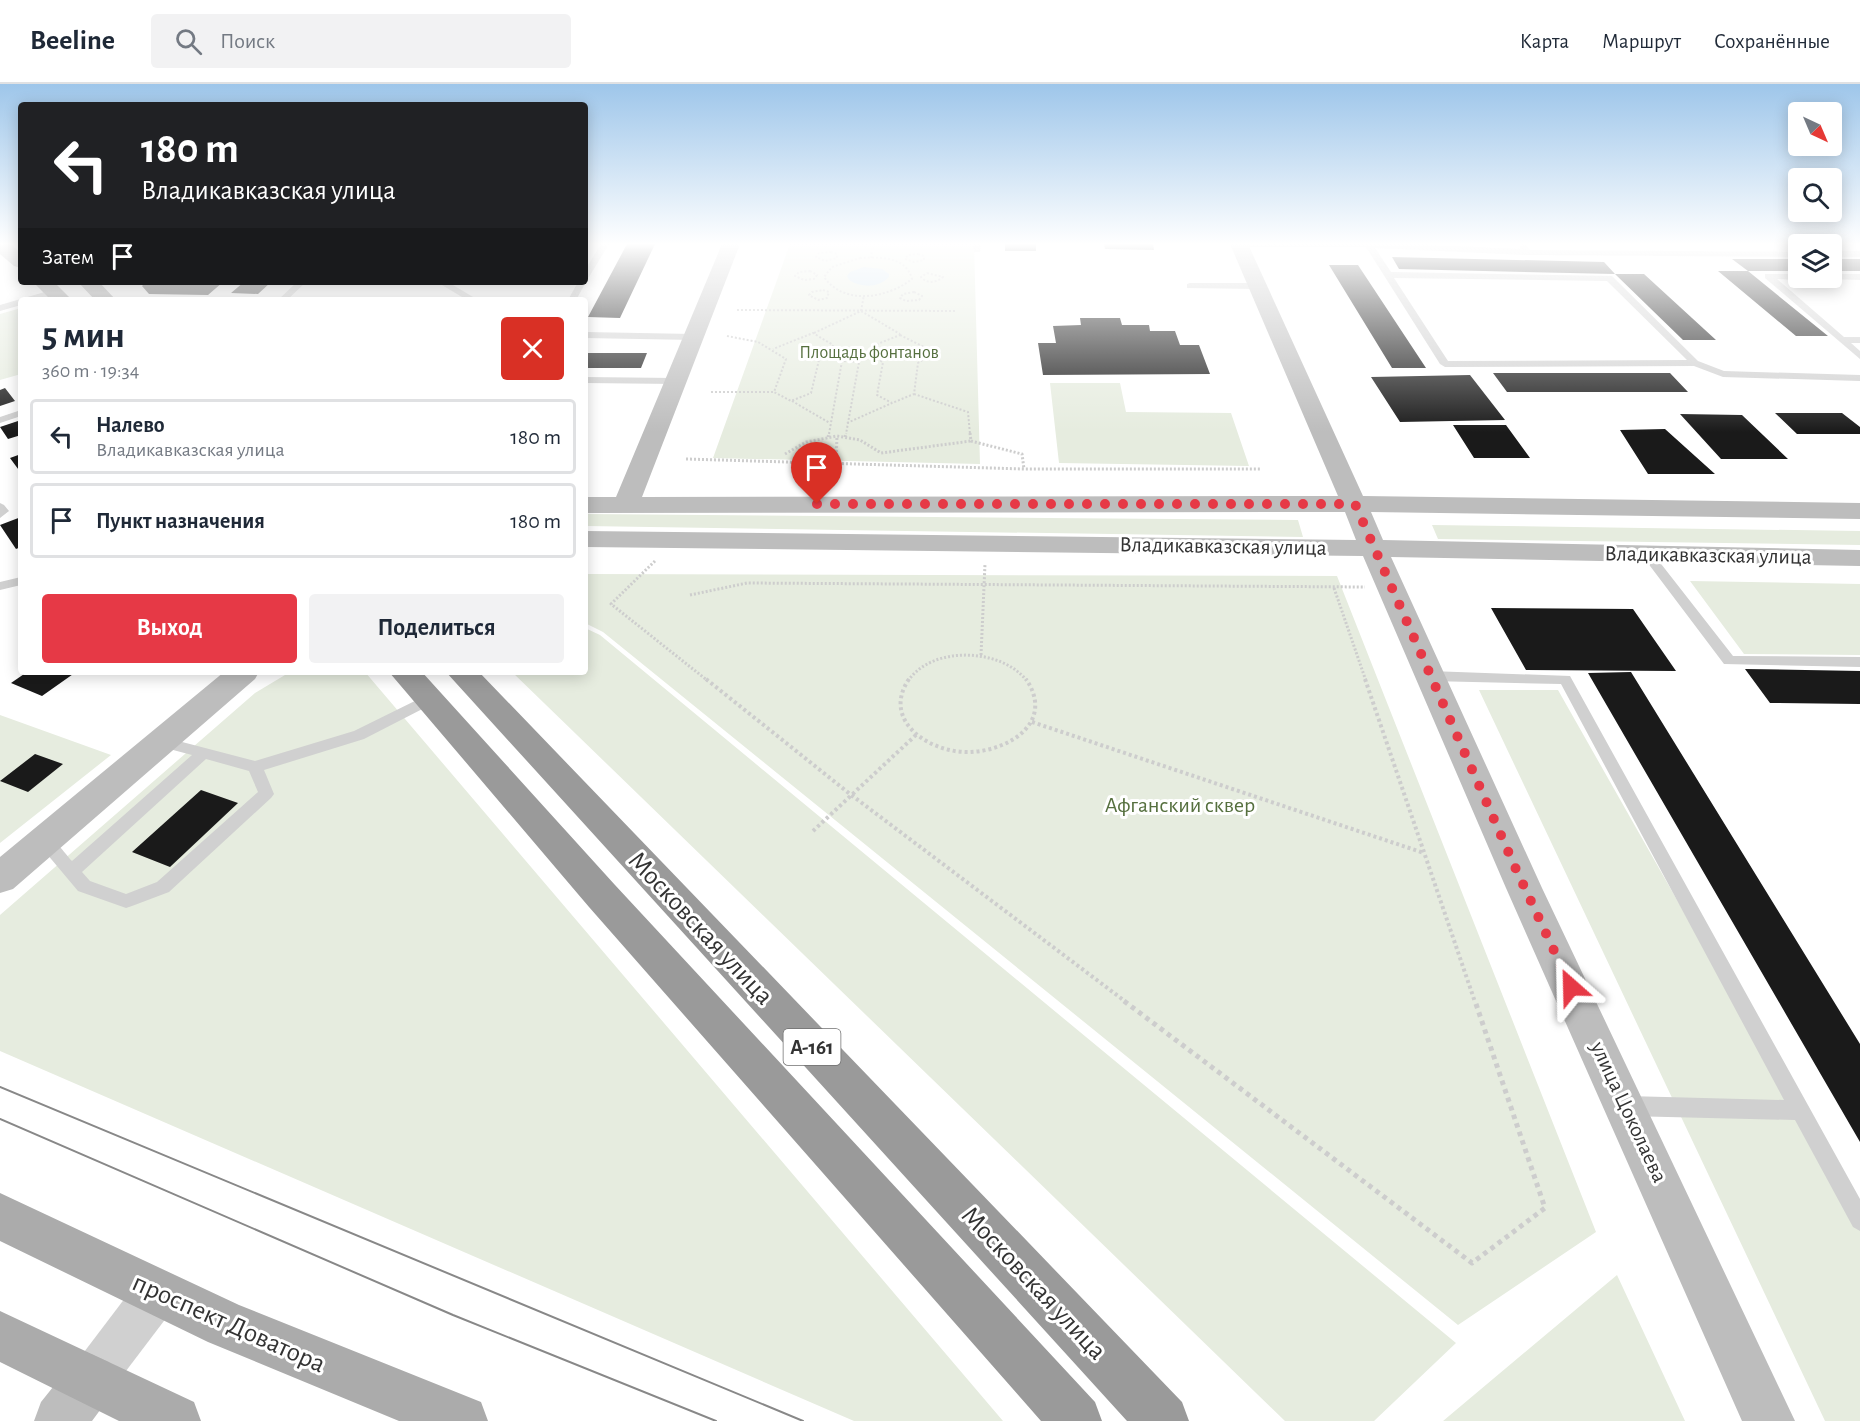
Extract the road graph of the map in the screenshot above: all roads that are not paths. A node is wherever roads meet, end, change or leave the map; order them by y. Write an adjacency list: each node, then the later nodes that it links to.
1 (706, 306): 7 (main road)
2 (1266, 306): 17 (main road, улица Цоколаева)
3 (1409, 306): 11 (lane)
4 (1638, 306): 11 (lane)
5 (1803, 306): 8 (lane)
6 (588, 335): 7 (lane)
7 (694, 337): 14 (main road)
8 (1842, 340): 9 (lane); 10 (lane)
9 (1860, 340)
10 (1860, 356)
11 (1695, 363): 12 (lane)
12 (1860, 378)
13 (588, 380): 14 (lane)
14 (676, 381): 19 (main road)
15 (18, 414): 16 (lane)
16 (0, 420)
17 (1355, 504): 19 (main road, Владикавказская улица); 21 (main road, Владикавказская улица); 24 (main road, улица Цоколаева)
18 (588, 505): 19 (main road, Владикавказская улица)
19 (626, 505)
20 (0, 507): 22 (lane)
21 (1860, 511)
22 (0, 514)
23 (588, 539): 24 (main road, Владикавказская улица)
24 (1373, 548): 25 (main road, Владикавказская улица); 33 (main road, улица Цоколаева)
25 (1647, 554): 26 (main road, Владикавказская улица); 29 (lane)
26 (1860, 558)
27 (18, 582): 28 (lane)
28 (0, 586)
29 (1860, 662)
30 (240, 675): 35 (main road)
31 (261, 675): 35 (main road)
32 (464, 675): 53 (highway, Московская улица / А-161)
33 (1430, 676): 42 (main road, улица Цоколаева); 43 (lane)
34 (416, 685): 38 (lane); 52 (highway, А-161)
35 (204, 706): 36 (main road)
36 (164, 742): 37 (lane); 39 (main road)
37 (205, 752): 38 (lane); 40 (lane)
38 (255, 766): 40 (lane)
39 (44, 841): 40 (lane); 41 (main road)
40 (71, 872)
41 (0, 878)
42 (1626, 1106): 43 (lane); 54 (main road, улица Цоколаева)
43 (1800, 1110): 45 (lane)
44 (0, 1216): 46 (main road, проспект Доватора)
45 (1860, 1220)
46 (157, 1293): 48 (street); 51 (main road, проспект Доватора)
47 (0, 1336): 48 (main road)
48 (91, 1380): 49 (main road); 50 (main road)
49 (60, 1421)
50 (174, 1421)
51 (462, 1421)
52 (1076, 1421)
53 (1163, 1421)
54 (1769, 1421)

